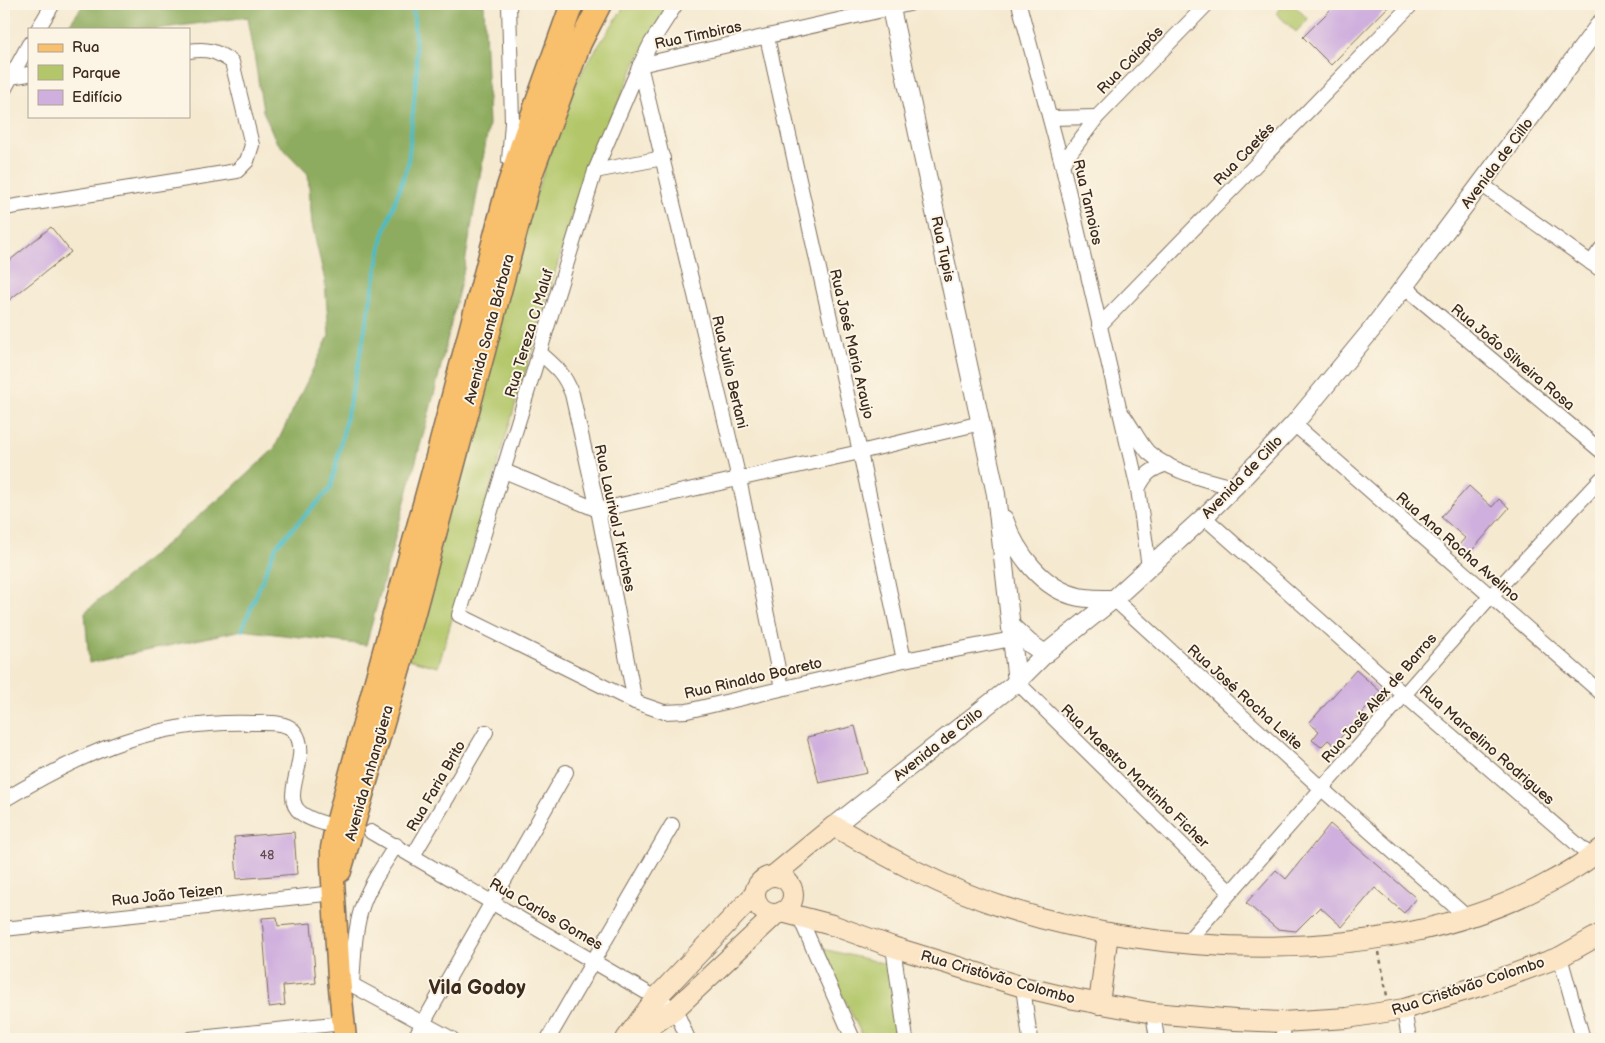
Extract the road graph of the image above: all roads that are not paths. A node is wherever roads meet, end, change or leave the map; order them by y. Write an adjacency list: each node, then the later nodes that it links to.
1 (53, 4): 13 (street)
2 (509, 4): 28 (street)
3 (572, 4): 28 (main road, Avenida Santa Bárbara)
4 (600, 4): 15 (main road, Avenida Santa Bárbara)
5 (617, 4): 15 (main road)
6 (676, 4): 18 (street, Rua Tereza C Maluf)
7 (909, 4): 11 (street, Rua Timbiras)
8 (1019, 4): 22 (street, Rua Tamoios)
9 (1207, 4): 23 (street, Rua Caiapós)
10 (1412, 4): 33 (street, Rua Caetés)
11 (890, 5): 14 (street, Rua Timbiras); 36 (street, Rua Tupis)
12 (1601, 23): 27 (street, Avenida de Cillo)
13 (39, 28)
14 (766, 37): 18 (street, Rua Timbiras); 39 (street, Rua José Maria Araujo)
15 (580, 43): 57 (main road, Avenida Santa Bárbara)
16 (28, 46): 20 (street)
17 (190, 51): 29 (street)
18 (640, 65): 24 (street, Rua Julio Bertani); 26 (street, Rua Tereza C Maluf)
19 (28, 74): 20 (street)
20 (10, 77): 21 (street)
21 (4, 90)
22 (1050, 118): 23 (street, Rua Caiapós); 25 (street, Rua Tamoios)
23 (1097, 118): 25 (street, Rua Caiapós)
24 (663, 158): 26 (street); 42 (street, Rua Julio Bertani)
25 (1062, 164): 33 (street, Rua Tamoios)
26 (595, 171): 34 (street, Rua Tereza C Maluf)
27 (1481, 184): 31 (street); 32 (street, Avenida de Cillo)
28 (507, 190): 57 (main road, Avenida Santa Bárbara)
29 (7, 205)
30 (1601, 249): 31 (street)
31 (1596, 266)
32 (1405, 288): 37 (street, Avenida de Cillo); 38 (street, Rua João Silveira Rosa)
33 (1099, 326): 35 (street, Rua Tamoios)
34 (540, 353): 41 (street, Rua Tereza C Maluf); 47 (street, Rua Laurival J Kirches)
35 (1119, 410): 40 (street, Rua Tamoios); 45 (street, Rua Tamoios)
36 (981, 423): 39 (street); 46 (street, Rua Tupis)
37 (1294, 424): 44 (street, Avenida de Cillo); 52 (street, Rua Ana Rocha Avelino)
38 (1601, 451)
39 (860, 452): 42 (street); 58 (street, Rua José Maria Araujo)
40 (1167, 464): 44 (street, Rua Tamoios); 45 (street)
41 (504, 471): 47 (street); 54 (street, Rua Tereza C Maluf)
42 (739, 479): 47 (street); 60 (street, Rua Julio Bertani)
43 (1601, 480): 52 (street, Rua José Alex de Barros)
44 (1234, 487): 48 (street, Avenida de Cillo)
45 (1138, 489): 51 (street, Rua Tamoios)
46 (996, 494): 49 (street, Rua Tupis); 50 (street, Rua Tupis)
47 (598, 510): 63 (street, Rua Laurival J Kirches)
48 (1204, 517): 51 (street, Avenida de Cillo); 62 (street, Rua Marcelino Rodrigues)
49 (1003, 559): 50 (street); 55 (street, Rua Tupis)
50 (1025, 559): 53 (street, Rua Tupis)
51 (1149, 567): 53 (street, Avenida de Cillo)
52 (1490, 597): 61 (street, Rua Ana Rocha Avelino); 62 (street, Rua José Alex de Barros)
53 (1114, 599): 56 (street, Avenida de Cillo); 66 (street, Rua José Rocha Leite)
54 (459, 615): 63 (street, Rua Rinaldo Boareto)
55 (1012, 632): 56 (street); 58 (street, Rua Rinaldo Boareto); 59 (street, Rua Tupis)
56 (1045, 654): 59 (street, Avenida de Cillo)
57 (392, 660): 70 (main road, Avenida Anhangüera); 77 (main road, Avenida Anhangüera)
58 (904, 660): 60 (street, Rua Rinaldo Boareto)
59 (1017, 682): 69 (street, Avenida de Cillo); 78 (street, Rua Maestro Martinho Ficher)
60 (782, 688): 63 (street, Rua Rinaldo Boareto)
61 (1601, 692)
62 (1403, 694): 66 (street, Rua José Alex de Barros); 74 (street, Rua Marcelino Rodrigues)
63 (635, 702)
64 (486, 732): 75 (street, Rua Faria Brito)
65 (566, 772): 80 (street)
66 (1322, 789): 78 (street, Rua José Alex de Barros); 82 (street, Rua José Rocha Leite)
67 (4, 800): 70 (street)
68 (672, 825): 89 (street)
69 (834, 826): 73 (main road, Avenida de Cillo); 84 (main road)
70 (336, 827): 77 (main road, Avenida Anhangüera)
71 (372, 832): 72 (street, Rua Carlos Gomes)
72 (396, 845): 75 (street, Rua Carlos Gomes); 91 (street, Rua Faria Brito)
73 (802, 852): 76 (main road, Avenida de Cillo); 81 (main road)
74 (1596, 853): 82 (main road)
75 (414, 856): 80 (street, Rua Carlos Gomes)
76 (773, 876): 79 (main road); 81 (main road)
77 (334, 888): 83 (street, Rua João Teizen); 91 (main road, Avenida Anhangüera)
78 (1230, 892): 86 (street, Rua José Alex de Barros)
79 (755, 894): 81 (main road); 93 (main road)
80 (492, 902): 89 (street, Rua Carlos Gomes); 99 (street)
81 (789, 906): 87 (main road, Rua Cristóvão Colombo); 96 (main road); 109 (street)
82 (1468, 918): 86 (main road)
83 (4, 929)
84 (1108, 934): 86 (main road); 90 (main road)
85 (1601, 934): 88 (main road, Rua Cristóvão Colombo)
86 (1186, 942)
87 (893, 947): 92 (main road, Rua Cristóvão Colombo); 110 (street)
88 (1560, 957): 97 (main road, Rua Cristóvão Colombo); 114 (street)
89 (593, 961): 93 (street, Rua Carlos Gomes); 105 (street)
90 (1103, 977): 94 (main road); 95 (main road)
91 (345, 981): 99 (street); 100 (main road, Avenida Anhangüera)
92 (1023, 987): 94 (main road, Rua Cristóvão Colombo); 111 (street)
93 (656, 998): 96 (street, Rua Carlos Gomes); 106 (main road)
94 (1074, 999): 95 (main road, Rua Cristóvão Colombo)
95 (1100, 1004): 98 (main road, Rua Cristóvão Colombo)
96 (674, 1009): 107 (main road); 108 (street)
97 (1397, 1011): 101 (main road, Rua Cristóvão Colombo); 113 (street)
98 (1153, 1013): 101 (main road, Rua Cristóvão Colombo); 112 (street)
99 (423, 1023): 103 (street); 104 (street)
100 (344, 1031): 102 (street)
101 (1283, 1031)
102 (190, 1039)
103 (414, 1039)
104 (452, 1039)
105 (548, 1039)
106 (626, 1039)
107 (632, 1039)
108 (688, 1039)
109 (853, 1039)
110 (906, 1039)
111 (1030, 1039)
112 (1157, 1039)
113 (1408, 1039)
114 (1583, 1039)

